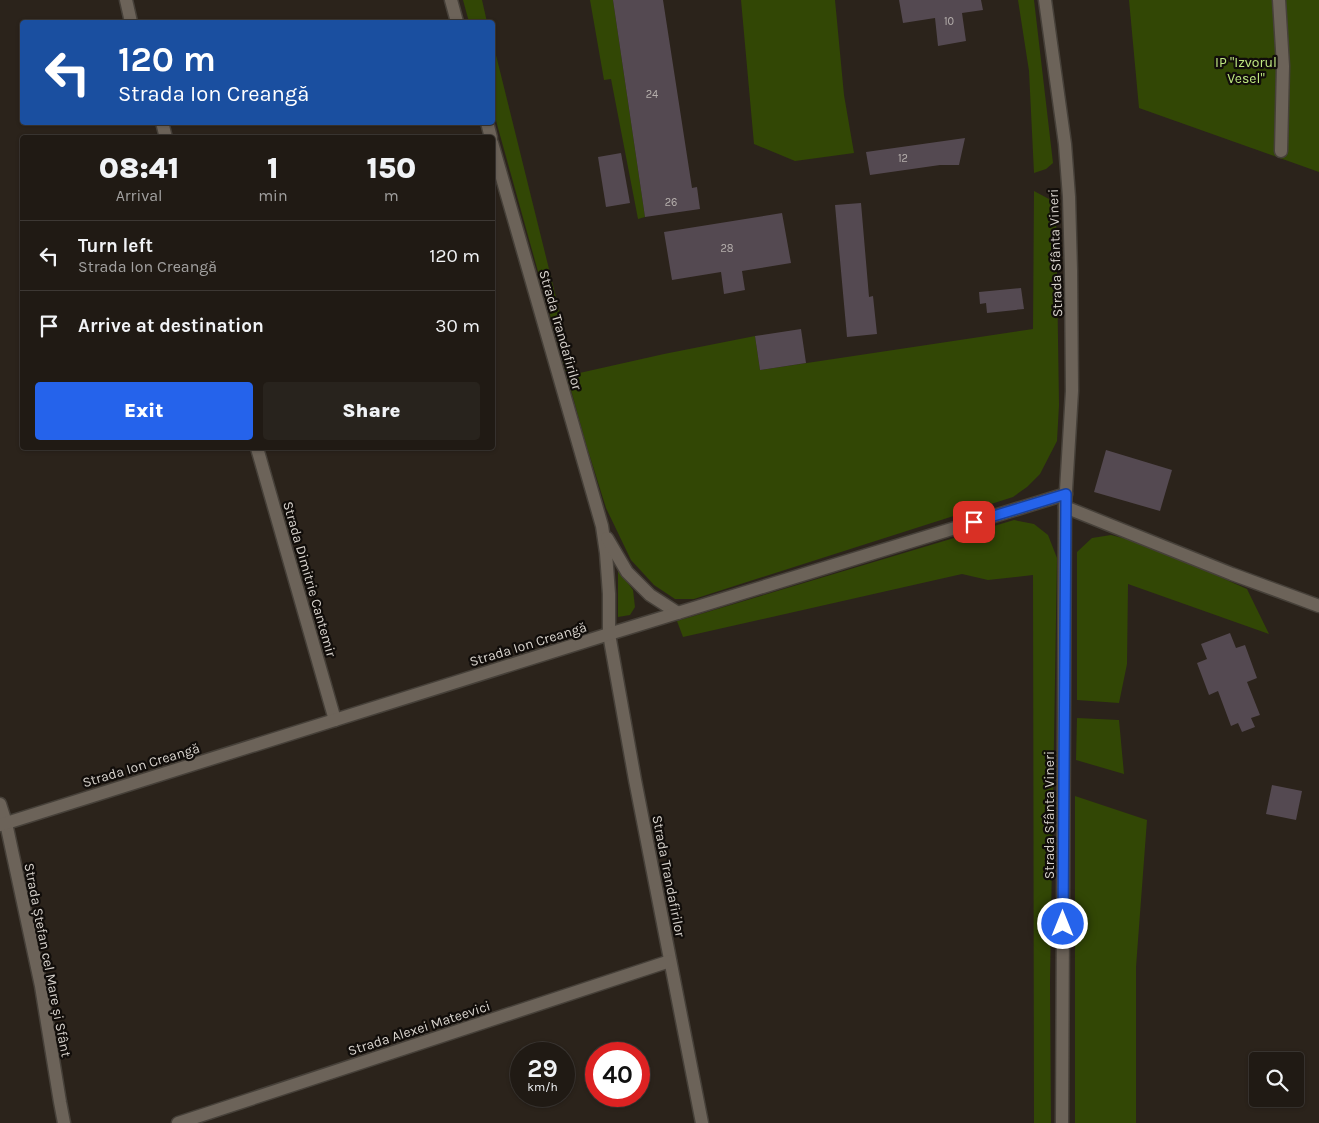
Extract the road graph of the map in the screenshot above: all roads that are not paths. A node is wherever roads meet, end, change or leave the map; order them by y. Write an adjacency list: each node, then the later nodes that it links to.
1 (126, 0): 5 (street)
2 (451, 0): 6 (street)
3 (1045, 0): 10 (street, Strada Sfânta Vineri)
4 (1279, 0): 7 (street)
5 (131, 20)
6 (456, 20)
7 (1281, 151)
8 (495, 153): 12 (street, Strada Trandafirilor)
9 (258, 450): 16 (street, Strada Dimitrie Cantemir)
10 (1066, 494): 11 (street, Strada Sfânta Vineri); 14 (street, Strada Ion Creangă)
11 (1065, 507): 13 (street); 23 (street, Strada Sfânta Vineri)
12 (602, 526): 14 (street); 15 (street, Strada Trandafirilor)
13 (1319, 606)
14 (678, 613): 15 (street, Strada Ion Creangă)
15 (609, 634): 16 (street, Strada Ion Creangă); 19 (street, Strada Trandafirilor)
16 (336, 720): 18 (street, Strada Ion Creangă)
17 (0, 804): 18 (street, Strada Ștefan cel Mare și Sfânt)
18 (3, 824): 20 (street, Strada Ștefan cel Mare și Sfânt)
19 (670, 961): 21 (street, Strada Alexei Mateevici); 22 (street, Strada Trandafirilor)
20 (64, 1123)
21 (178, 1123)
22 (702, 1123)
23 (1062, 1123)

